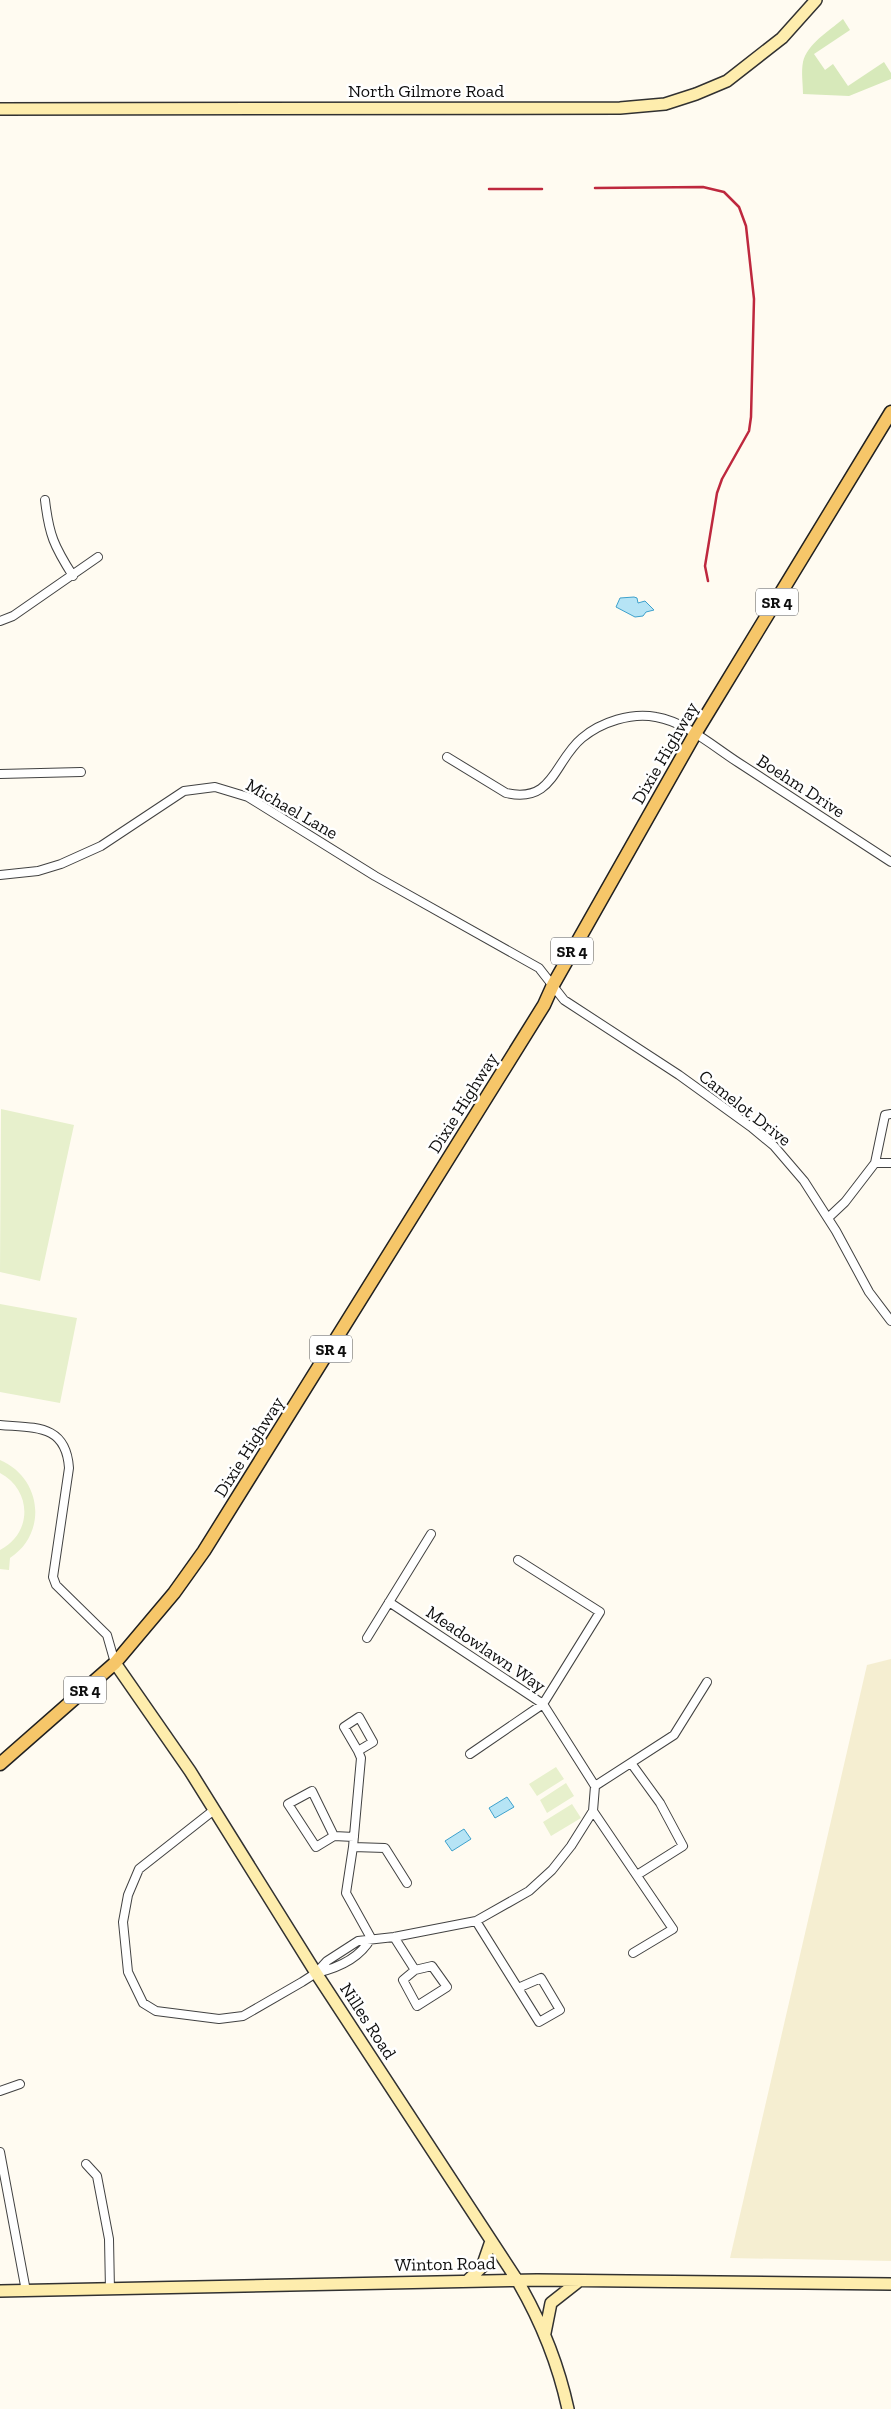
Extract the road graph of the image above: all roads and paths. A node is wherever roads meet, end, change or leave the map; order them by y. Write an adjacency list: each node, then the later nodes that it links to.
1 (816, 0): 2 (street, North Gilmore Road)
2 (0, 109)
3 (891, 412): 8 (main road, Dixie Highway / SR 4)
4 (45, 500): 6 (street)
5 (98, 557): 6 (street)
6 (73, 576): 7 (street)
7 (0, 621)
8 (695, 734): 9 (street, Boehm Drive); 12 (street, Boehm Drive); 14 (main road, Dixie Highway / SR 4)
9 (447, 757)
10 (82, 772): 11 (street)
11 (0, 774)
12 (891, 862)
13 (0, 875): 14 (street, Michael Lane)
14 (553, 985): 18 (street, Camelot Drive); 25 (main road, Dixie Highway / SR 4)
15 (891, 1114): 16 (street)
16 (875, 1163): 17 (street); 18 (street)
17 (891, 1163)
18 (828, 1218): 19 (street, Camelot Drive)
19 (891, 1321)
20 (0, 1425): 25 (street)
21 (431, 1534): 23 (street)
22 (518, 1560): 27 (street)
23 (389, 1602): 24 (street); 27 (street, Meadowlawn Way)
24 (367, 1638)
25 (115, 1663): 31 (main road, Dixie Highway / SR 4); 33 (street, Nilles Road)
26 (707, 1682): 30 (street)
27 (543, 1704): 29 (street, Meadowlawn Way); 32 (street)
28 (358, 1751): 36 (street)
29 (470, 1754)
30 (631, 1763): 32 (street); 38 (street)
31 (0, 1764)
32 (595, 1786): 34 (street)
33 (214, 1810): 45 (street, Nilles Road); 45 (street)
34 (593, 1811): 38 (street); 40 (street)
35 (334, 1836): 35 (street); 36 (street)
36 (354, 1837): 37 (street)
37 (353, 1846): 39 (street); 42 (street)
38 (637, 1875): 43 (street)
39 (408, 1883)
40 (476, 1921): 41 (street); 46 (street)
41 (394, 1937): 42 (street); 44 (street)
42 (371, 1938): 45 (street); 45 (street)
43 (633, 1953)
44 (415, 1970): 44 (street)
45 (316, 1973): 51 (street, Nilles Road)
46 (518, 1988): 46 (street)
47 (20, 2084): 48 (street)
48 (0, 2091)
49 (0, 2152): 56 (street)
50 (86, 2164): 57 (street)
51 (491, 2241): 52 (street, Nilles Road); 54 (street)
52 (517, 2280): 53 (street, Winton Road); 54 (street, Winton Road); 59 (street, Nilles Road)
53 (579, 2281): 55 (street, Winton Road); 59 (street)
54 (467, 2282): 57 (street, Winton Road)
55 (891, 2284)
56 (26, 2290): 57 (street, Winton Road); 58 (street, Winton Road)
57 (110, 2290)
58 (0, 2291)
59 (545, 2334): 60 (street, Nilles Road)
60 (568, 2409)

